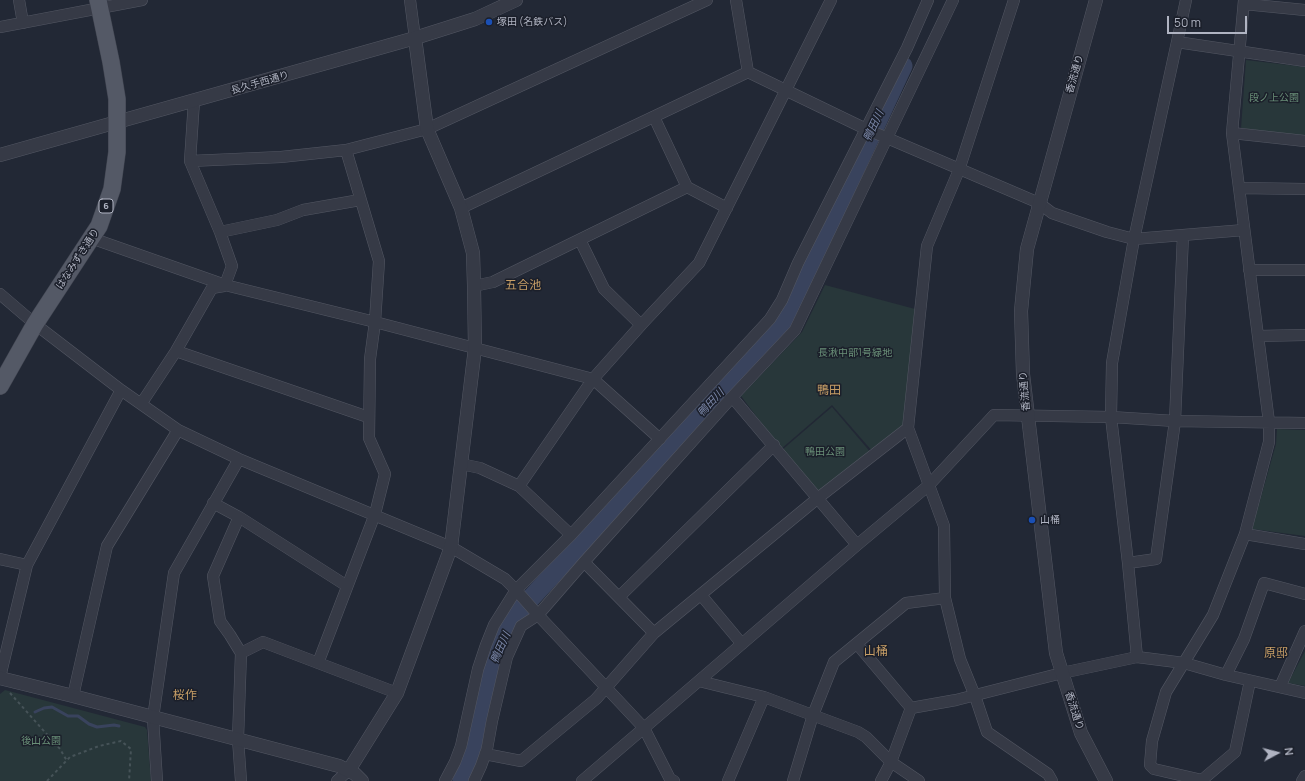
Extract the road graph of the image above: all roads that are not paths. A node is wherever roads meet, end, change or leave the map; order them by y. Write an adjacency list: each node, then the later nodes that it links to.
1 (19, 0): 16 (street)
2 (142, 0): 14 (street)
3 (410, 0): 18 (street)
4 (516, 0): 18 (street, 長久手西通り)
5 (707, 0): 27 (street)
6 (736, 0): 22 (street)
7 (831, 0): 23 (street)
8 (928, 0): 28 (street)
9 (953, 0): 30 (street)
10 (1014, 0): 35 (street)
11 (1096, 0): 40 (street, 香流通り)
12 (1186, 0): 19 (street)
13 (1244, 2): 15 (street); 20 (street)
14 (99, 4): 16 (street); 26 (main road, はなみずき通り / 6)
15 (1305, 10)
16 (23, 23): 17 (street)
17 (0, 27)
18 (415, 38): 24 (street, 長久手西通り); 27 (street)
19 (1177, 42): 20 (street); 47 (street)
20 (1240, 51): 21 (street); 29 (street)
21 (1305, 61)
22 (748, 72): 23 (street); 25 (street)
23 (786, 90): 28 (street); 42 (street)
24 (194, 101): 26 (street, 長久手西通り); 34 (street)
25 (654, 117): 36 (street); 41 (street)
26 (117, 121): 33 (street, 長久手西通り); 46 (main road, はなみずき通り / 6)
27 (427, 129): 32 (street); 41 (street)
28 (866, 129): 30 (street); 74 (street)
29 (1232, 132): 31 (street); 37 (street)
30 (887, 138): 35 (street); 64 (street)
31 (1305, 141)
32 (346, 150): 34 (street); 39 (street)
33 (0, 155)
34 (190, 161): 44 (street)
35 (959, 170): 40 (street); 72 (street)
36 (687, 187): 42 (street); 48 (street)
37 (1239, 188): 38 (street); 43 (street)
38 (1305, 189)
39 (360, 200): 44 (street); 54 (street)
40 (1039, 203): 47 (street); 66 (street, 香流通り)
41 (462, 208): 52 (street)
42 (727, 208): 56 (street)
43 (1244, 230): 45 (street); 49 (street)
44 (220, 232): 51 (street)
45 (1183, 235): 47 (street); 69 (street)
46 (91, 238): 51 (street); 55 (main road, はなみずき通り / 6)
47 (1134, 239): 68 (street)
48 (580, 240): 52 (street); 56 (street)
49 (1249, 270): 50 (street); 58 (street)
50 (1305, 270)
51 (225, 286): 54 (street); 60 (street)
52 (474, 286): 59 (street)
53 (0, 294): 55 (street)
54 (375, 322): 59 (street); 67 (street)
55 (35, 324): 62 (main road, はなみずき通り / 6); 63 (street)
56 (641, 325): 61 (street)
57 (1305, 335): 58 (street)
58 (1258, 336): 70 (street)
59 (475, 348): 61 (street); 77 (street)
60 (176, 351): 65 (street); 67 (street)
61 (593, 380): 74 (street); 79 (street)
62 (0, 386)
63 (121, 390): 65 (street); 92 (street)
64 (732, 397): 75 (street); 90 (street)
65 (141, 404): 73 (street)
66 (1027, 415): 68 (street); 78 (street); 108 (street, 香流通り)
67 (368, 417): 82 (street)
68 (1111, 417): 69 (street); 91 (street)
69 (1174, 421): 70 (street); 91 (street)
70 (1269, 422): 71 (street); 84 (street)
71 (1305, 423)
72 (908, 428): 78 (street); 80 (street)
73 (178, 430): 76 (street); 117 (street)
74 (660, 439): 85 (street)
75 (774, 445): 80 (street); 97 (street)
76 (239, 459): 81 (street); 82 (street)
77 (461, 464): 79 (street); 88 (street)
78 (929, 485): 87 (street); 98 (street)
79 (519, 486): 85 (street)
80 (818, 498): 87 (street); 96 (street)
81 (213, 503): 83 (street); 122 (street)
82 (374, 514): 88 (street); 93 (street)
83 (239, 517): 93 (street); 104 (street)
84 (1244, 534): 86 (street); 107 (street)
85 (571, 535): 94 (street)
86 (1305, 544)
87 (857, 545): 102 (street)
88 (451, 547): 94 (street); 115 (street)
89 (0, 559): 92 (street)
90 (584, 562): 97 (street); 99 (street)
91 (1128, 563): 105 (street)
92 (27, 565): 110 (street)
93 (347, 586): 106 (street)
94 (516, 590): 99 (street); 135 (street)
95 (1305, 594): 109 (street)
96 (701, 595): 101 (street); 102 (street)
97 (619, 596): 101 (street)
98 (945, 598): 103 (street); 118 (street)
99 (538, 615): 113 (street); 125 (street)
100 (1305, 631): 114 (street)
101 (654, 633): 113 (street)
102 (742, 644): 111 (street)
103 (857, 644): 120 (street); 121 (street)
104 (240, 653): 106 (street); 124 (street)
105 (1137, 657): 107 (street); 108 (street)
106 (318, 663): 115 (street)
107 (1184, 663): 109 (street); 130 (street)
108 (1062, 673): 118 (street); 143 (street, 香流通り)
109 (1226, 675): 112 (street)
110 (2, 681): 117 (street)
111 (699, 681): 119 (street); 123 (street)
112 (1250, 681): 114 (street); 130 (street)
113 (606, 687): 123 (street); 125 (street)
114 (1280, 687): 116 (street)
115 (397, 693): 127 (street)
116 (1305, 693)
117 (73, 696): 122 (street)
118 (975, 696): 120 (street); 142 (street)
119 (764, 697): 121 (street); 138 (street)
120 (911, 708): 126 (street)
121 (813, 715): 126 (street); 139 (street)
122 (153, 718): 124 (street); 131 (street)
123 (644, 728): 129 (street); 137 (street)
124 (238, 739): 127 (street); 132 (street)
125 (485, 754): 136 (street)
126 (891, 762): 140 (street); 141 (street)
127 (349, 770): 133 (street); 134 (street)
128 (1305, 776): 144 (street)
129 (671, 780)
130 (1203, 780)
131 (157, 781)
132 (241, 781)
133 (337, 781)
134 (362, 781)
135 (445, 781)
136 (474, 781)
137 (582, 781)
138 (728, 781)
139 (793, 781)
140 (881, 781)
141 (919, 781)
142 (1052, 781)
143 (1106, 781)
144 (1302, 781)

